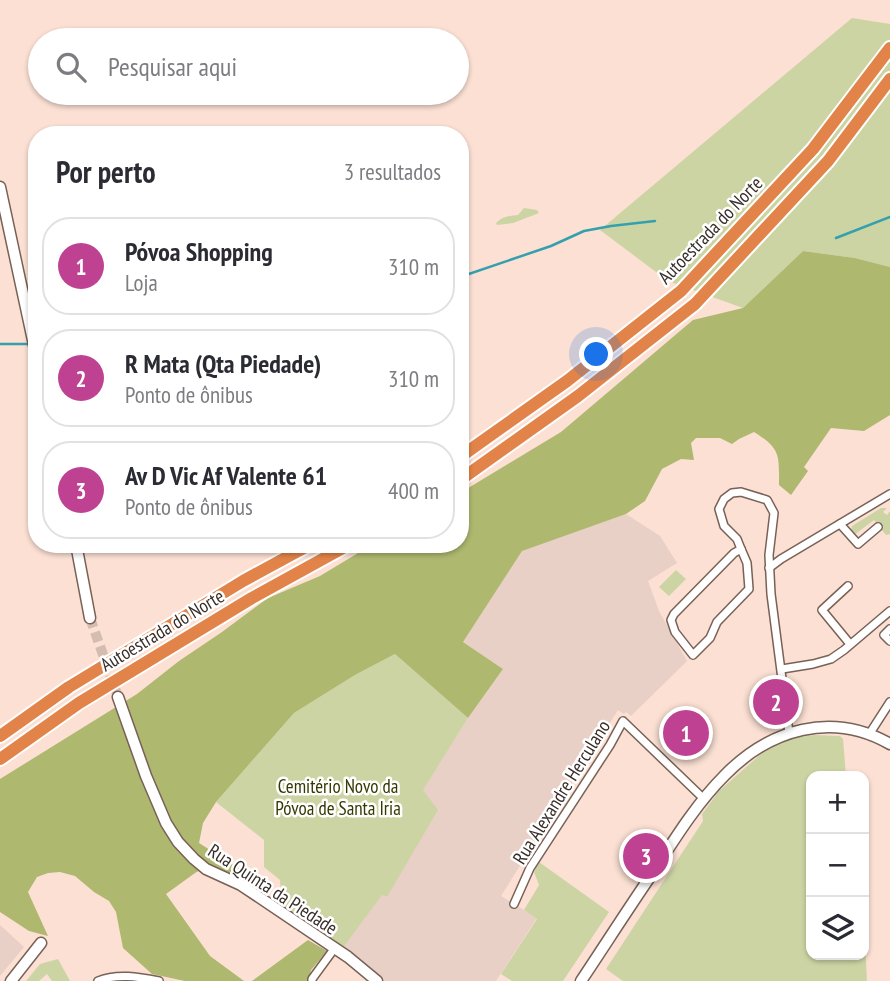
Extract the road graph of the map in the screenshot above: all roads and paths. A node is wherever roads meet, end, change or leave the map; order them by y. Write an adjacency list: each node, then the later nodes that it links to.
1 (890, 49): 5 (highway, Autoestrada do Norte)
2 (890, 79): 6 (highway, Autoestrada do Norte)
3 (0, 187): 4 (street)
4 (28, 317)
5 (469, 451)
6 (469, 474)
7 (889, 497): 8 (street)
8 (841, 524): 9 (street); 14 (street)
9 (878, 527)
10 (741, 549): 10 (street); 14 (street)
11 (77, 553): 17 (street)
12 (294, 553): 26 (highway, Autoestrada do Norte)
13 (334, 553): 28 (highway, Autoestrada do Norte)
14 (769, 568): 21 (street)
15 (848, 586): 20 (street)
16 (890, 611): 20 (street)
17 (90, 618)
18 (890, 629): 19 (street)
19 (890, 640)
20 (850, 644): 21 (street)
21 (782, 669): 24 (street)
22 (118, 697): 32 (street, Rua Quinta da Piedade)
23 (890, 702): 25 (street)
24 (789, 733): 25 (street); 29 (street)
25 (870, 733): 27 (street)
26 (0, 736)
27 (890, 744)
28 (0, 759)
29 (704, 799): 30 (street, Rua Alexandre Herculano); 38 (street)
30 (514, 904)
31 (41, 943): 33 (street)
32 (334, 949): 36 (street); 37 (street, Rua Quinta da Piedade)
33 (11, 981)
34 (98, 981): 35 (street)
35 (159, 981)
36 (312, 981)
37 (377, 981)
38 (581, 981)

